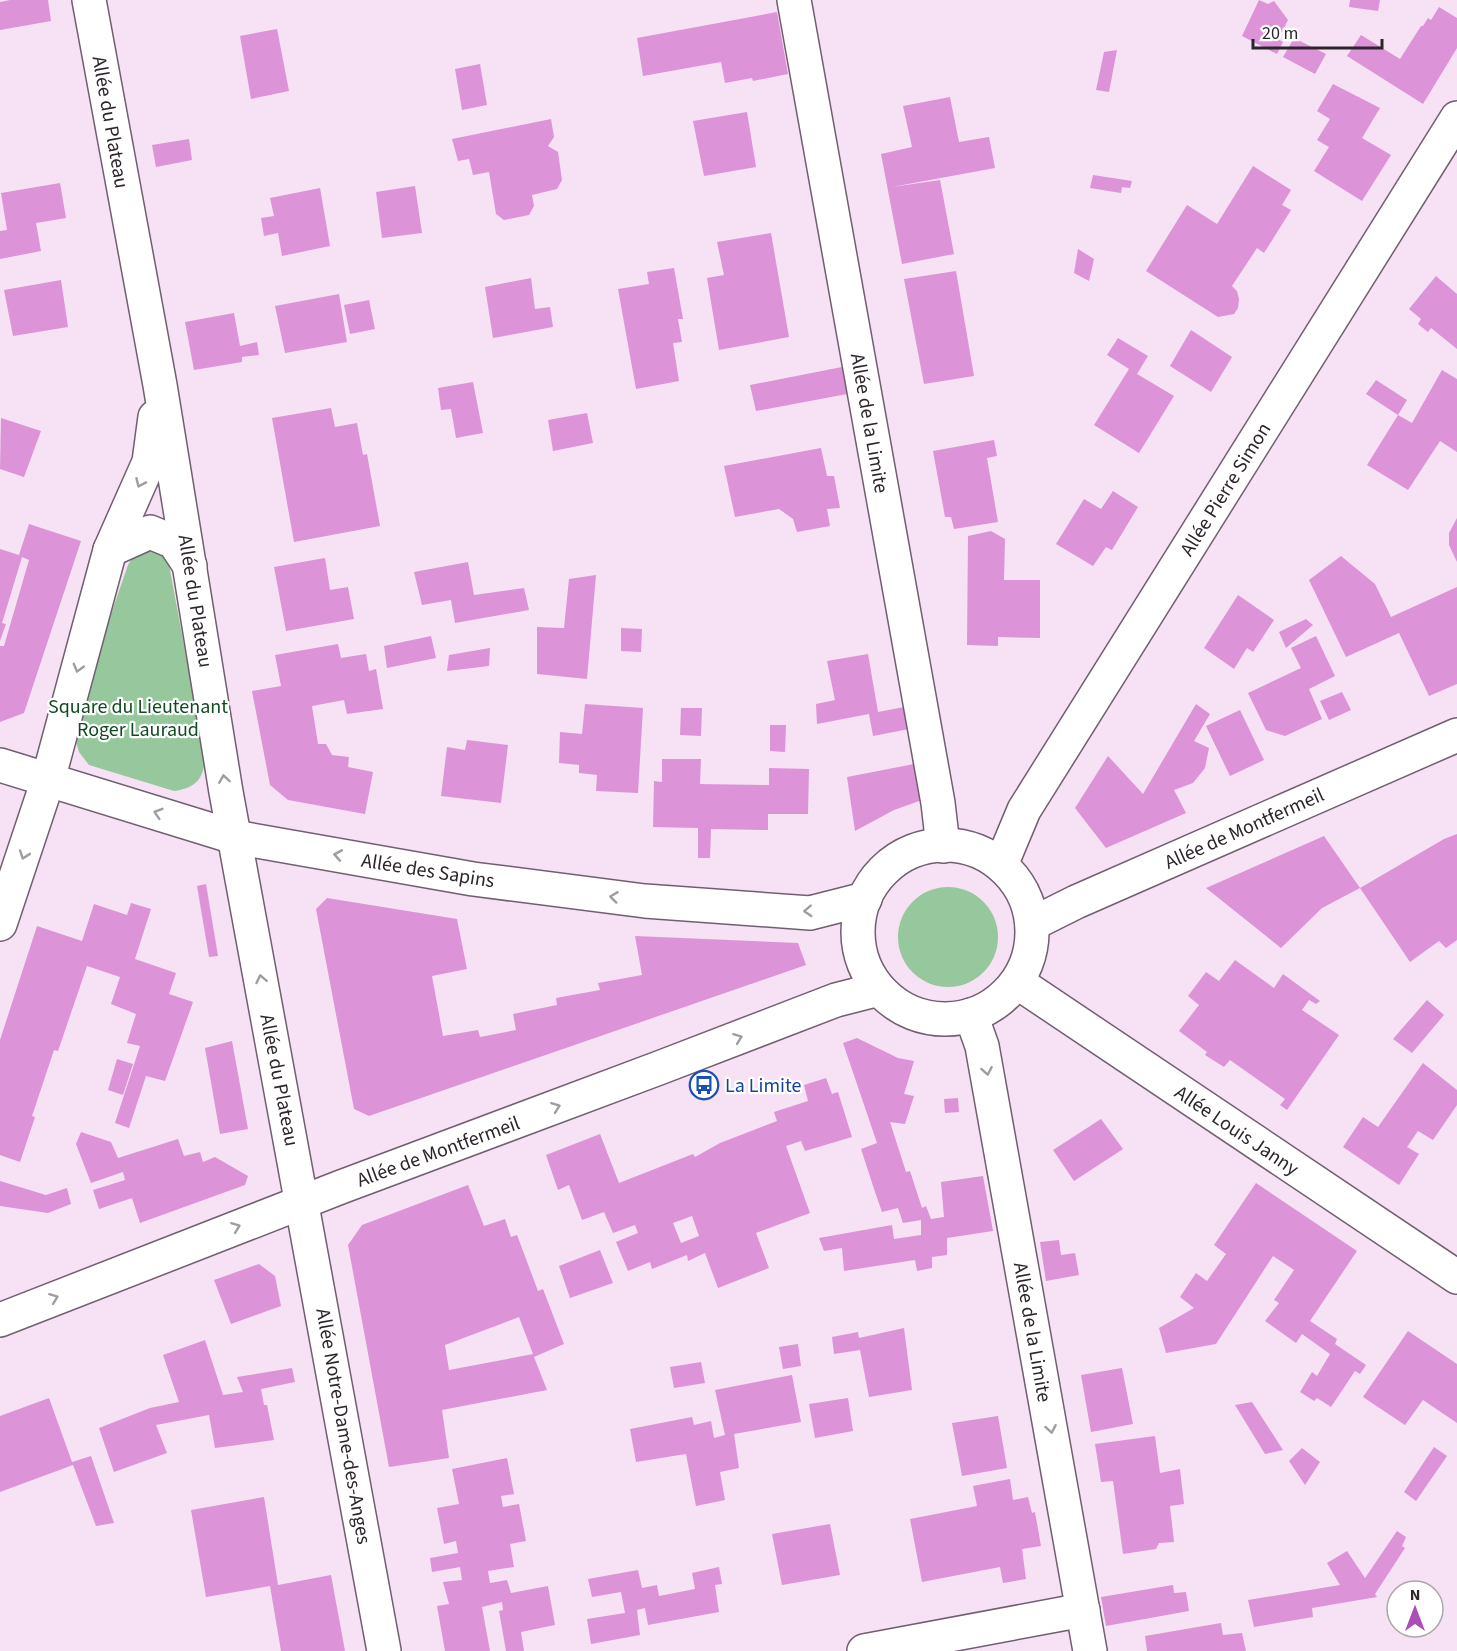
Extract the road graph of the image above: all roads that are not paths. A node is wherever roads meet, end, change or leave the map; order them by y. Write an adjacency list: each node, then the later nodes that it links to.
1 (89, 0): 4 (street, Allée du Plateau)
2 (794, 0): 11 (street, Allée de la Limite)
3 (1457, 118): 12 (street, Allée Pierre Simon)
4 (160, 385): 5 (street, one-way to 5); 6 (street, Allée du Plateau)
5 (110, 550): 6 (street); 9 (street, one-way to 9)
6 (190, 566): 10 (street, Allée du Plateau, one-way to 6)
7 (1457, 735): 15 (street, Allée de Montfermeil)
8 (0, 765): 9 (street, Allée des Sapins)
9 (48, 780): 10 (street, Allée des Sapins, one-way to 9); 14 (street, one-way to 14)
10 (234, 837): 13 (street, Allée des Sapins, one-way to 10); 19 (street, Allée du Plateau, one-way to 10)
11 (943, 846): 12 (street); 13 (street)
12 (1001, 865): 15 (street)
13 (865, 899): 17 (street)
14 (0, 924)
15 (1032, 924): 16 (street)
16 (1017, 982): 18 (street); 20 (street, Allée Louis Janny)
17 (879, 989): 18 (street); 19 (street, Allée de Montfermeil, one-way to 17)
18 (971, 1015): 22 (street, Allée de la Limite, one-way to 22)
19 (303, 1202): 21 (street, Allée de Montfermeil, one-way to 19); 23 (street, Allée Notre-Dame-des-Anges)
20 (1457, 1277)
21 (0, 1320)
22 (1083, 1610): 24 (street); 25 (street, Allée de la Limite)
23 (384, 1651)
24 (864, 1651)
25 (1090, 1651)

